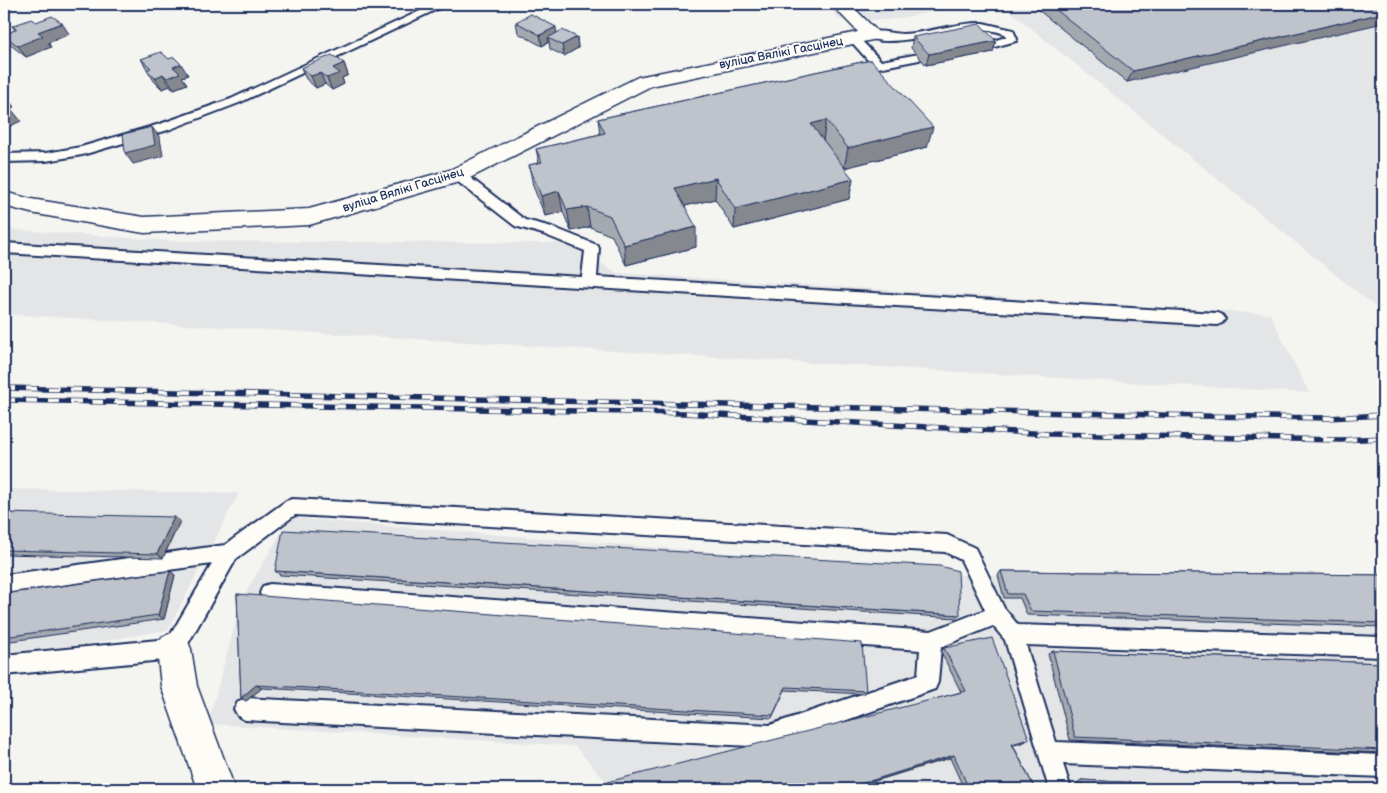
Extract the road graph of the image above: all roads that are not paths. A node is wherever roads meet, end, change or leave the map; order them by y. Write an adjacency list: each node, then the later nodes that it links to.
1 (443, 4): 7 (lane)
2 (840, 4): 3 (street)
3 (862, 37): 4 (lane); 6 (lane); 8 (street, вуліца Вялікі Гасцінец)
4 (987, 46)
5 (919, 57): 6 (lane)
6 (878, 65)
7 (4, 158)
8 (458, 175): 9 (street, вуліца Вялікі Гасцінец); 11 (lane)
9 (4, 199)
10 (4, 248): 11 (lane)
11 (589, 283): 12 (lane)
12 (1217, 319)
13 (229, 553): 14 (lane); 16 (lane); 20 (lane)
14 (4, 584)
15 (270, 593): 18 (lane)
16 (997, 615): 17 (lane); 18 (lane)
17 (1013, 635): 19 (lane); 23 (lane)
18 (931, 641): 22 (lane)
19 (1383, 647)
20 (174, 648): 21 (lane); 25 (street)
21 (4, 666)
22 (245, 709)
23 (1048, 753): 24 (lane); 26 (lane)
24 (1383, 766)
25 (216, 789)
26 (1060, 789)

